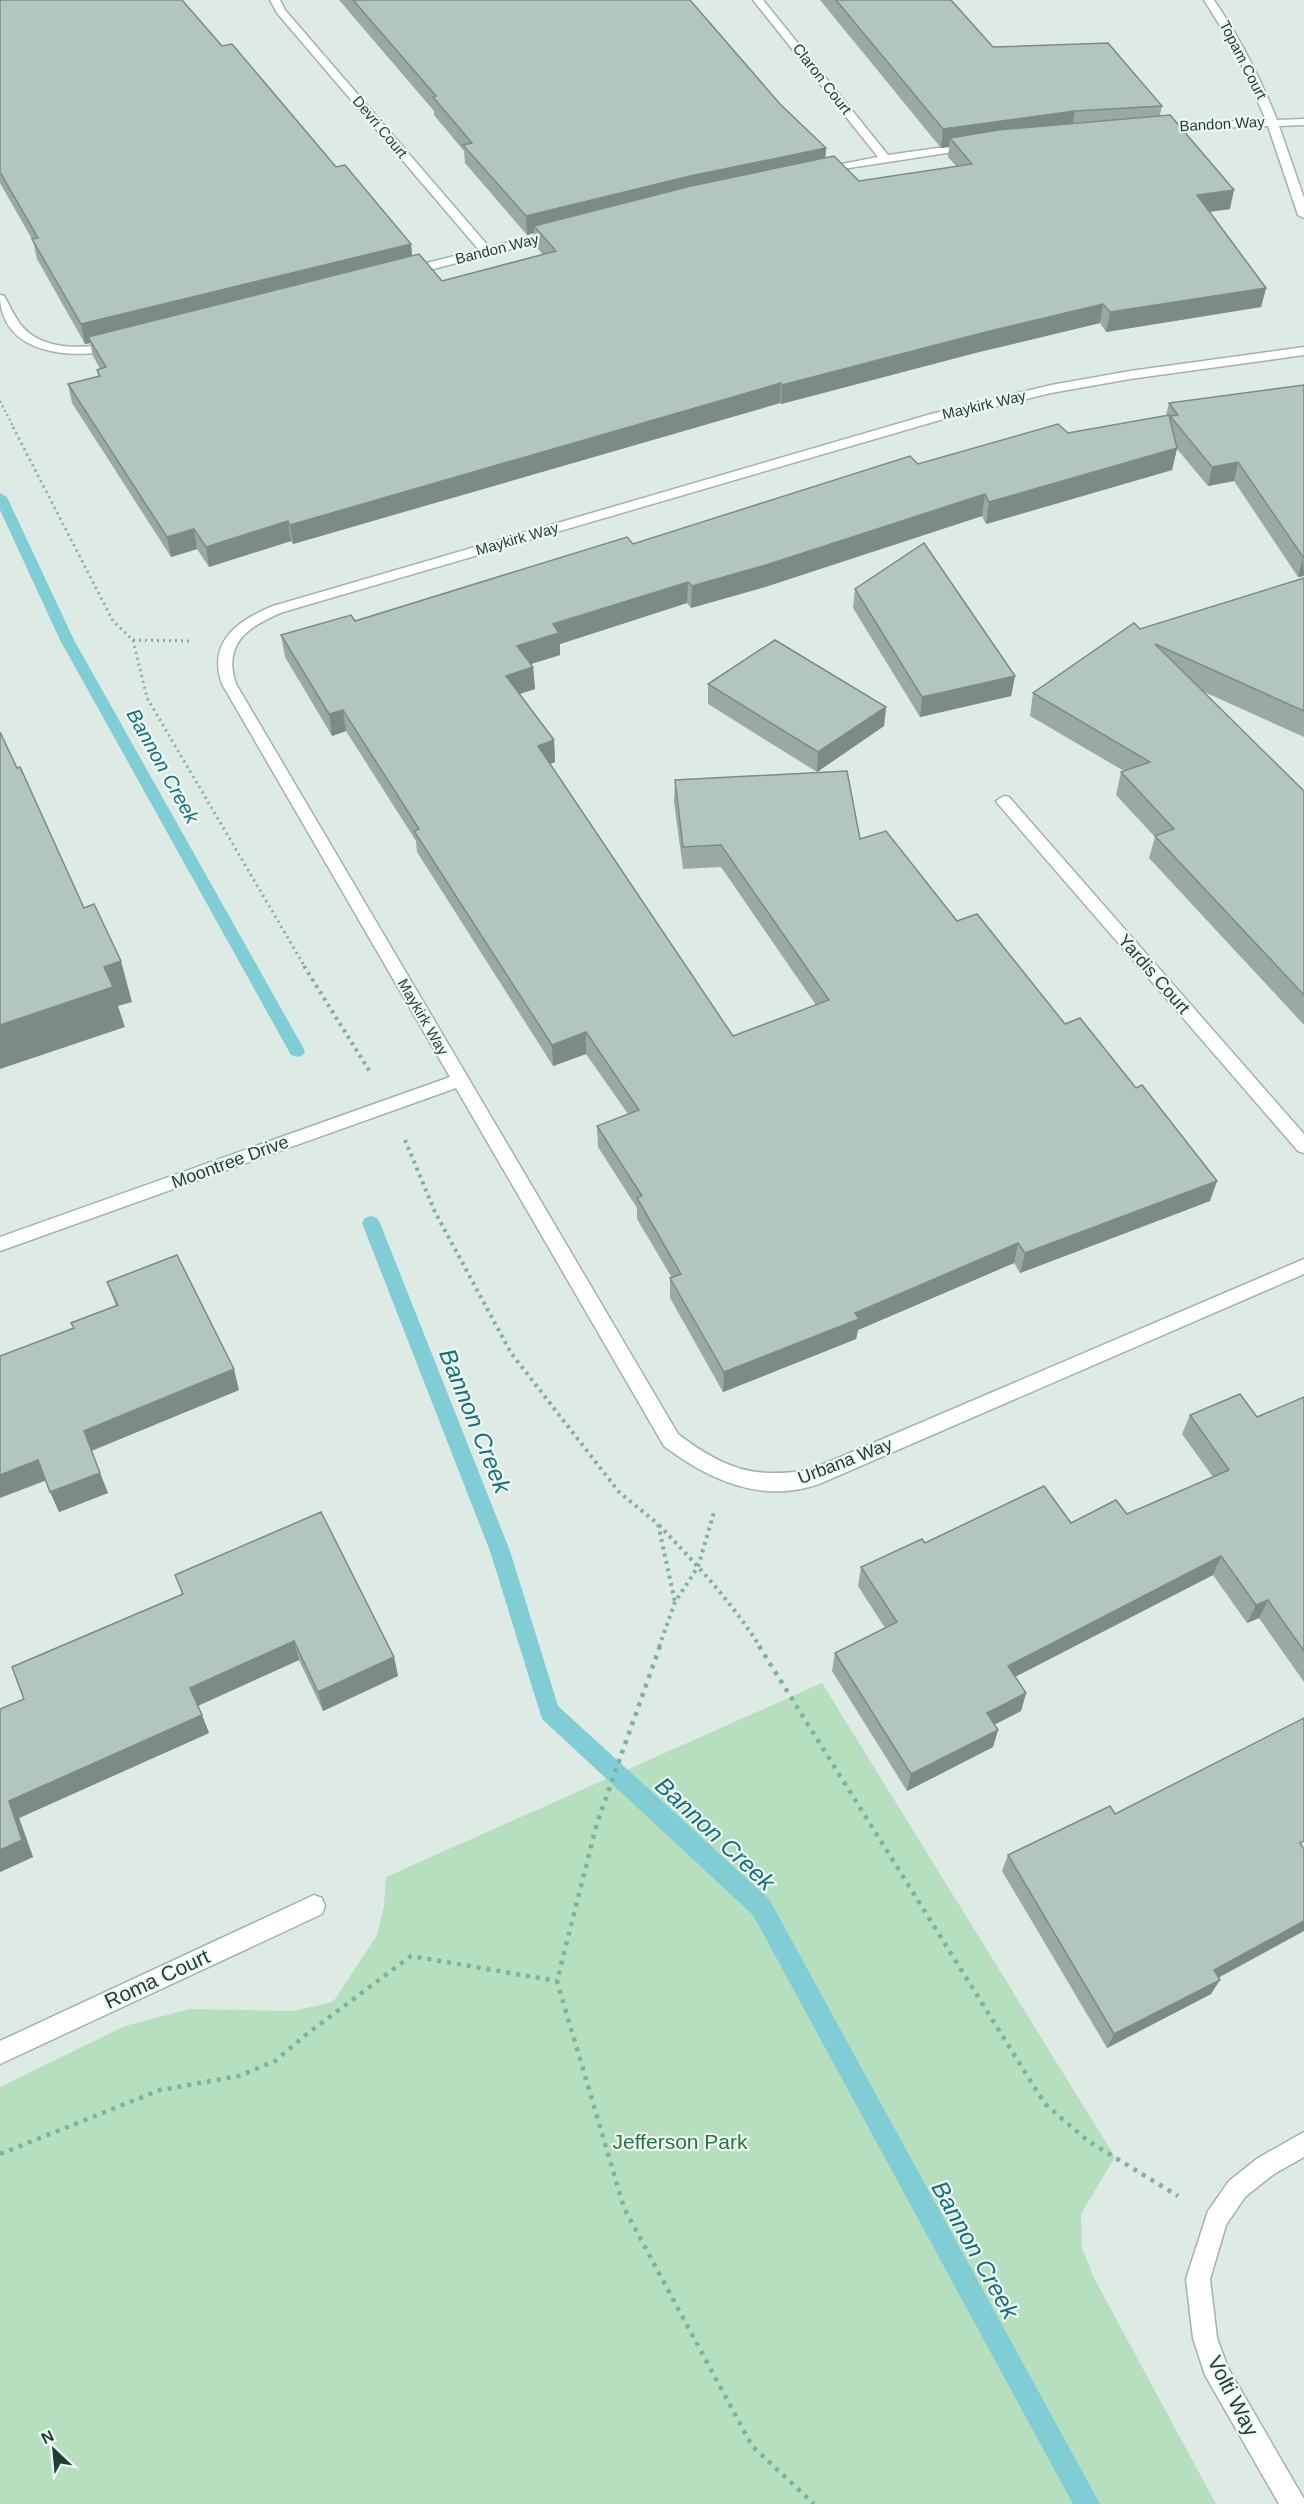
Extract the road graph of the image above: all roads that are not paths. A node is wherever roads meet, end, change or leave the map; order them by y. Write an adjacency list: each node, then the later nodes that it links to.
1 (275, 0): 12 (street, Devri Court)
2 (758, 0): 8 (street, Claron Court)
3 (1209, 0): 4 (street, Topam Court)
4 (1274, 122): 5 (street, Bandon Way); 6 (street, Bandon Way); 10 (street, Topam Court)
5 (1304, 122)
6 (1146, 128)
7 (987, 144): 8 (street)
8 (885, 159): 9 (street)
9 (808, 174)
10 (1304, 214)
11 (566, 232): 12 (street, Bandon Way)
12 (487, 252): 13 (street, Bandon Way)
13 (396, 275)
14 (0, 299): 15 (street)
15 (122, 345)
16 (1304, 351): 18 (street, Maykirk Way)
17 (1004, 801): 19 (street, Yardis Court)
18 (459, 1080): 20 (street, Moontree Drive); 21 (street, Urbana Way)
19 (1304, 1146)
20 (0, 1244)
21 (1304, 1266)
22 (314, 1906): 23 (street, Roma Court)
23 (0, 2053)
24 (1304, 2144): 25 (street, Volti Way)
25 (1293, 2504)

